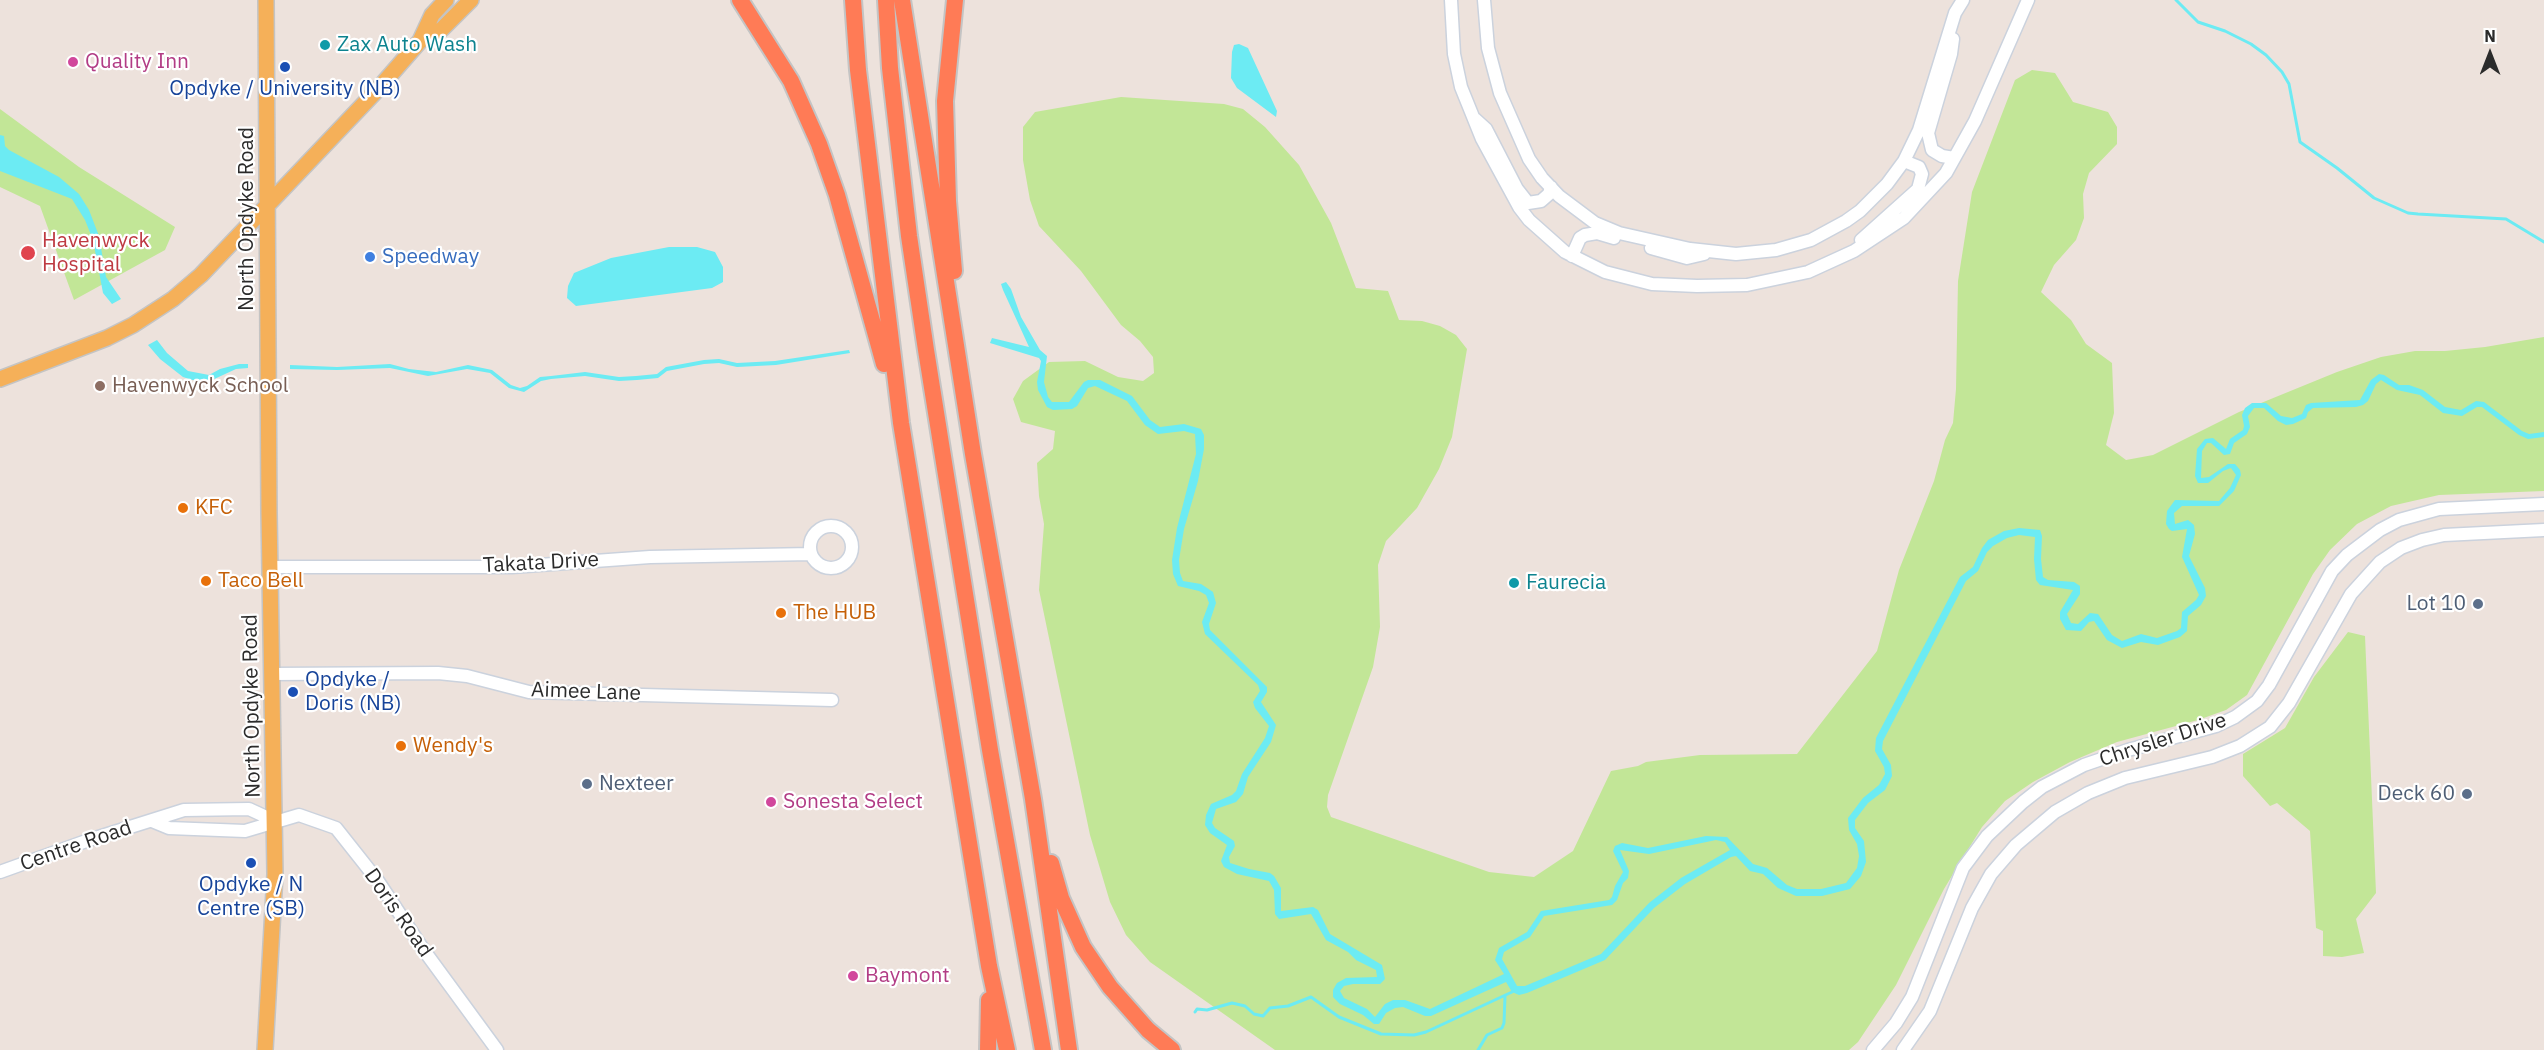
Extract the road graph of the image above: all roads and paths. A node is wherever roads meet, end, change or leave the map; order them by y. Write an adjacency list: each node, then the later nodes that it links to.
1 (266, 0): 21 (main road, North Opdyke Road)
2 (446, 0): 16 (main road)
3 (471, 0): 16 (main road)
4 (740, 0): 26 (highway)
5 (853, 0): 26 (highway)
6 (885, 0): 43 (highway)
7 (902, 0): 27 (highway)
8 (955, 0): 27 (highway)
9 (1452, 0): 17 (street)
10 (1475, 0): 15 (street)
11 (1484, 0): 15 (street)
12 (1964, 0): 14 (street)
13 (2028, 0): 18 (street)
14 (1955, 14): 18 (street); 19 (street)
15 (1484, 22): 20 (street)
16 (420, 41): 21 (main road)
17 (1471, 117): 20 (street); 24 (street)
18 (1953, 158): 22 (street)
19 (1904, 161): 22 (street); 23 (street)
20 (1551, 187): 23 (street)
21 (267, 203): 25 (main road); 31 (main road, North Opdyke Road)
22 (1854, 251): 24 (street)
23 (1711, 253): 24 (street)
24 (1572, 256)
25 (0, 379)
26 (901, 423): 38 (highway)
27 (973, 453): 34 (highway)
28 (2544, 504): 46 (street, Chrysler Drive)
29 (2544, 530): 47 (street, Chrysler Drive)
30 (811, 554): 31 (street, Takata Drive)
31 (270, 567): 32 (main road, North Opdyke Road)
32 (271, 674): 33 (street, Aimee Lane); 36 (main road, North Opdyke Road)
33 (832, 700)
34 (1033, 799): 44 (highway); 45 (highway)
35 (152, 821): 36 (street, Centre Road); 36 (street, Centre Road); 37 (street, Centre Road)
36 (275, 821): 39 (main road, North Opdyke Road); 40 (street, Doris Road)
37 (0, 872)
38 (989, 966): 41 (highway); 42 (highway)
39 (265, 1050)
40 (497, 1050)
41 (988, 1050)
42 (1006, 1050)
43 (1043, 1050)
44 (1069, 1050)
45 (1172, 1050)
46 (1873, 1050)
47 (1903, 1050)

